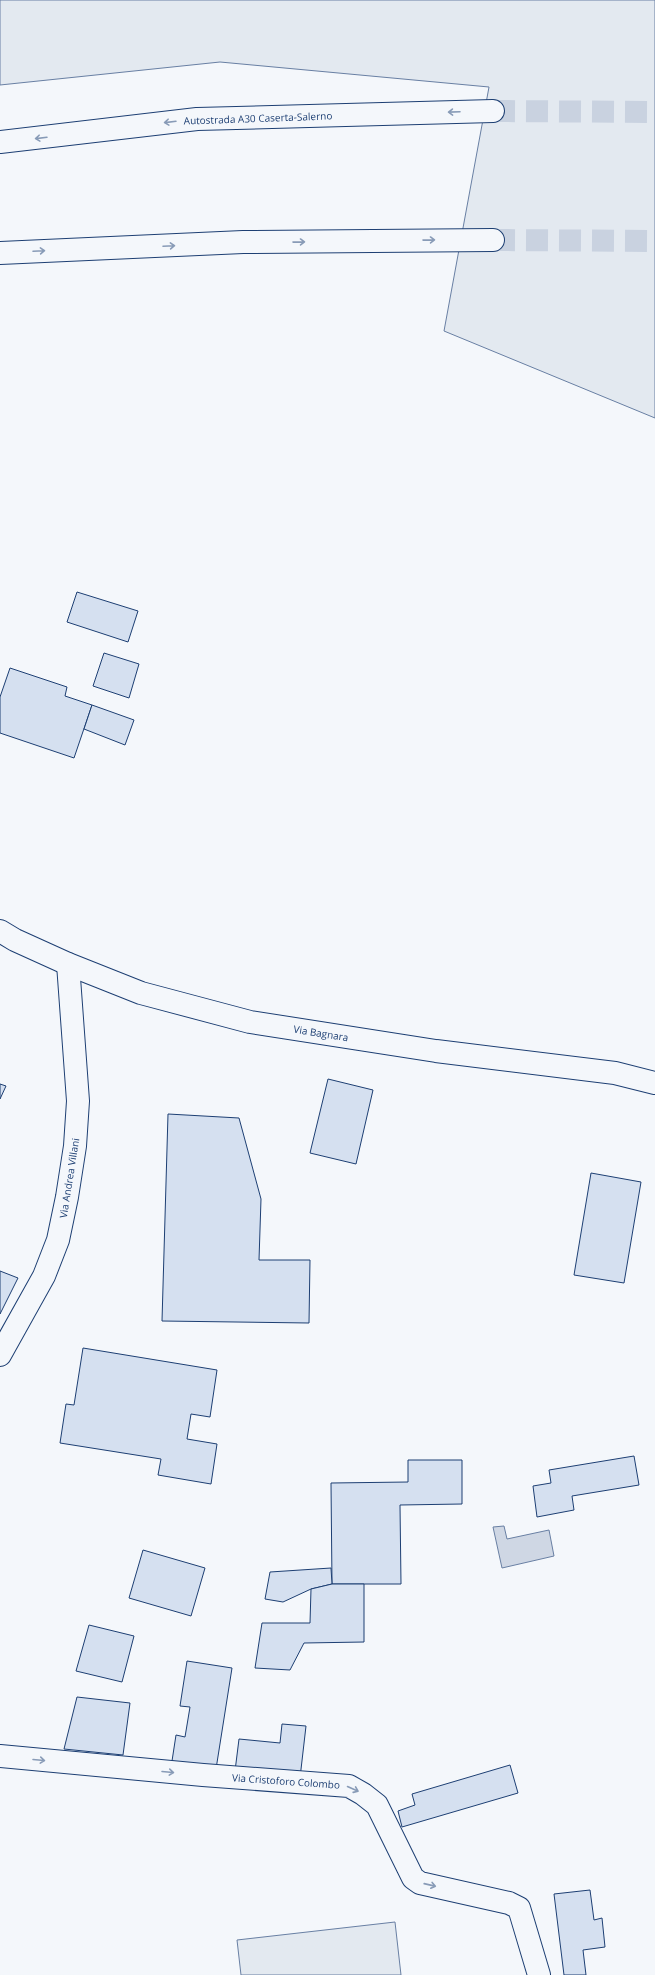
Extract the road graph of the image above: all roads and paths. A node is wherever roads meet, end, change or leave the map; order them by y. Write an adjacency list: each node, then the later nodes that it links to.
1 (493, 111): 2 (main road, Autostrada A30 Caserta-Salerno, one-way to 2)
2 (0, 142)
3 (493, 240): 4 (main road, one-way to 3)
4 (0, 253)
5 (0, 931): 6 (main road, Via Bagnara)
6 (68, 964): 7 (main road, Via Bagnara); 8 (main road, Via Andrea Villani)
7 (655, 1083)
8 (0, 1355)
9 (0, 1756): 10 (main road, Via Cristoforo Colombo, one-way to 10)
10 (539, 1975)

